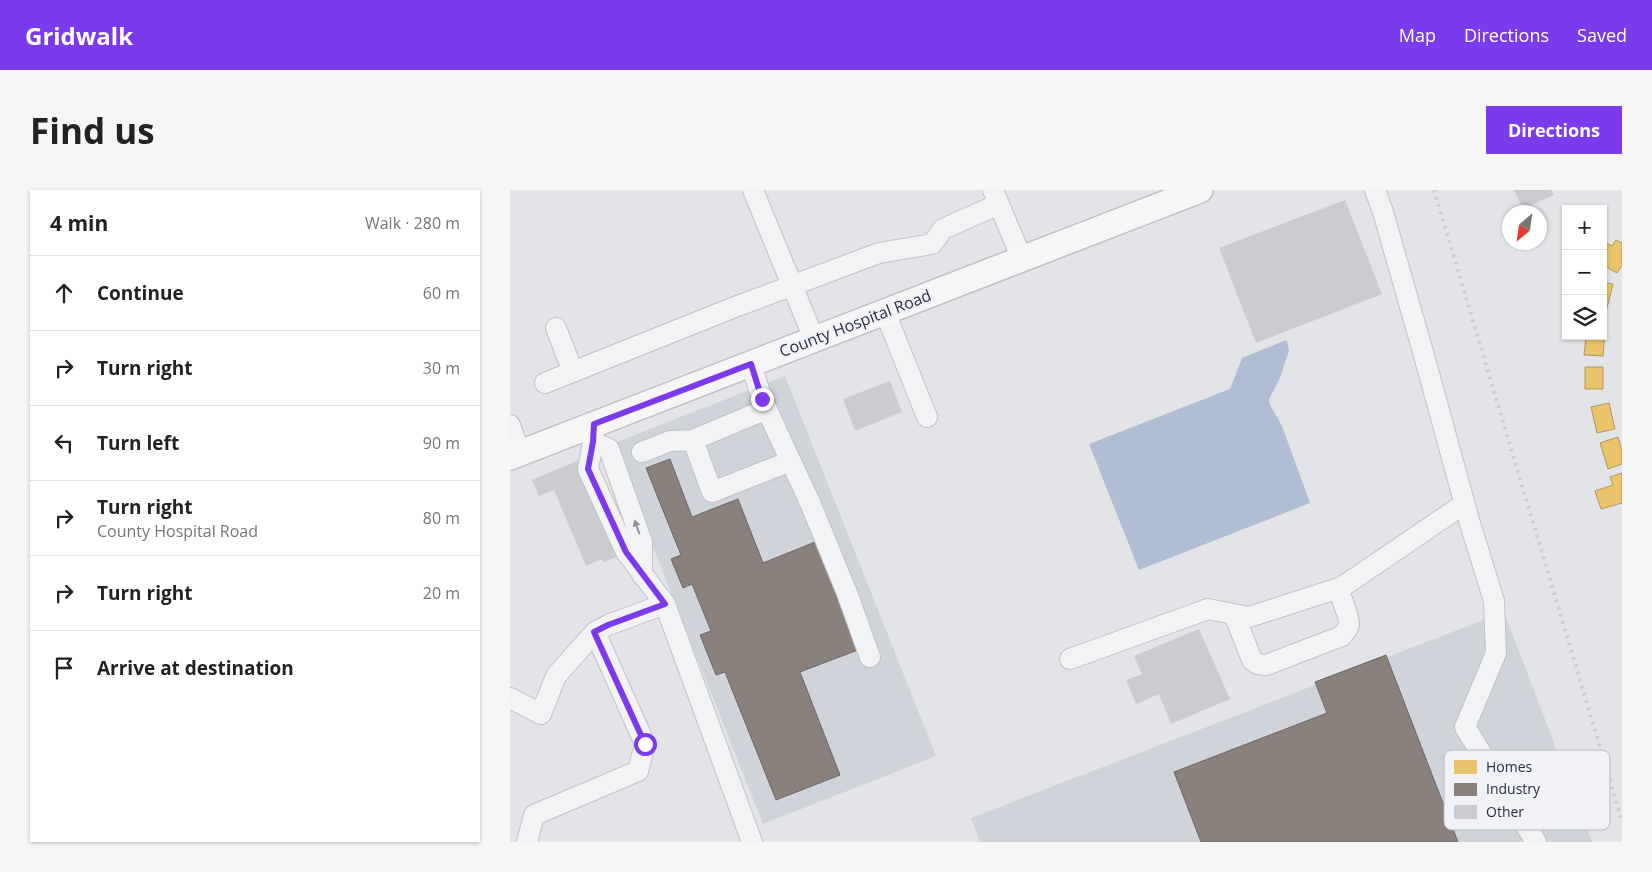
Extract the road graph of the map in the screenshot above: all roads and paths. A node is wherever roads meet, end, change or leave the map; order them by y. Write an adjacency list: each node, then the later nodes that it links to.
1 (753, 190): 7 (lane)
2 (1200, 190): 4 (main road, County Hospital Road)
3 (1375, 190): 22 (lane)
4 (1172, 195): 6 (main road, County Hospital Road)
5 (996, 197): 6 (lane); 7 (lane)
6 (1022, 259): 8 (main road, County Hospital Road)
7 (792, 287): 10 (lane); 12 (lane)
8 (884, 312): 10 (main road, County Hospital Road); 15 (lane)
9 (556, 328): 12 (lane)
10 (814, 340): 11 (main road, County Hospital Road)
11 (751, 364): 14 (lane); 17 (main road, County Hospital Road)
12 (573, 372): 13 (lane)
13 (545, 383)
14 (767, 409): 18 (lane); 21 (lane)
15 (927, 417)
16 (510, 425): 20 (lane)
17 (594, 433): 20 (main road, County Hospital Road); 23 (lane, one-way to 17); 23 (lane)
18 (693, 440): 19 (lane); 21 (lane)
19 (642, 452)
20 (515, 455)
21 (791, 461): 28 (lane)
22 (1464, 504): 24 (lane); 31 (lane)
23 (642, 575): 25 (lane)
24 (1338, 589): 26 (lane); 26 (lane)
25 (665, 604): 27 (lane); 34 (lane)
26 (1234, 614): 29 (lane)
27 (594, 632): 30 (lane); 33 (lane)
28 (870, 657)
29 (1070, 659)
30 (510, 698)
31 (1479, 750)
32 (1529, 830): 35 (lane)
33 (526, 842)
34 (752, 842)
35 (1536, 842)

